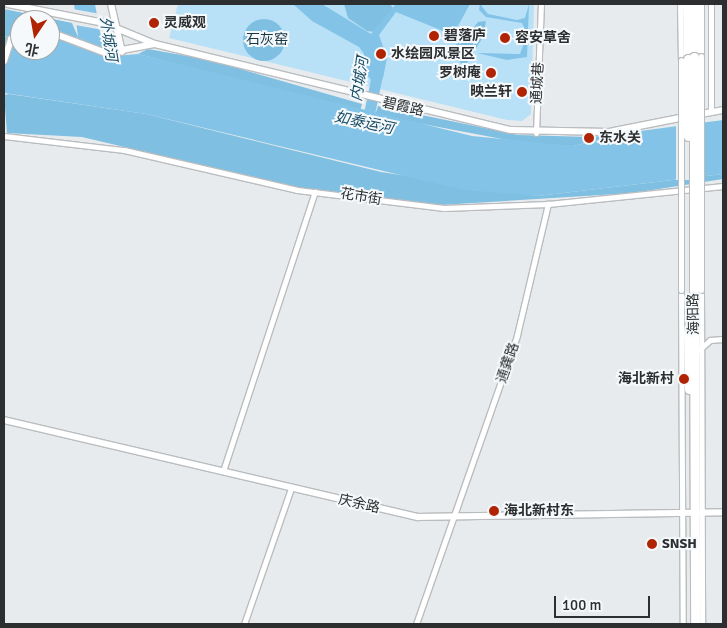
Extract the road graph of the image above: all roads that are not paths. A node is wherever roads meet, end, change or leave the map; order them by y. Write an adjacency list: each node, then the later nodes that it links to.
1 (8, 4): 9 (street, 碧霞路)
2 (111, 4): 10 (street)
3 (540, 4): 19 (street, 通城巷)
4 (680, 4): 15 (street)
5 (687, 4): 15 (main road, 海阳路)
6 (694, 4): 15 (main road, 海阳路)
7 (701, 4): 15 (street)
8 (711, 4): 18 (street)
9 (17, 5): 10 (street, 碧霞路)
10 (116, 27): 13 (street, 碧霞路); 14 (street)
11 (60, 35): 14 (street)
12 (10, 42): 16 (street)
13 (155, 44): 14 (street); 19 (street, 碧霞路)
14 (119, 52)
15 (691, 58): 24 (main road, 海阳路, bridge); 24 (street, bridge)
16 (4, 61)
17 (723, 110): 18 (street, 碧霞路)
18 (711, 112): 19 (street, 碧霞路)
19 (536, 133)
20 (4, 136): 22 (street, 花市街)
21 (723, 186): 23 (street, 花市街)
22 (315, 192): 23 (street, 花市街); 28 (street)
23 (548, 204): 32 (street, 通龚路)
24 (691, 290): 26 (main road, 海阳路)
25 (723, 339): 26 (street)
26 (692, 350): 31 (main road, 海阳路); 31 (street)
27 (4, 420): 28 (street, 庆余路)
28 (223, 470): 29 (street, 庆余路)
29 (291, 488): 32 (street, 庆余路); 33 (street)
30 (723, 512): 31 (street, 庆余路)
31 (692, 513): 32 (street, 庆余路); 35 (street); 36 (main road, 海阳路); 37 (main road, 海阳路); 38 (street)
32 (454, 517): 34 (street, 通龚路)
33 (244, 624)
34 (416, 624)
35 (684, 624)
36 (690, 624)
37 (695, 624)
38 (702, 624)

